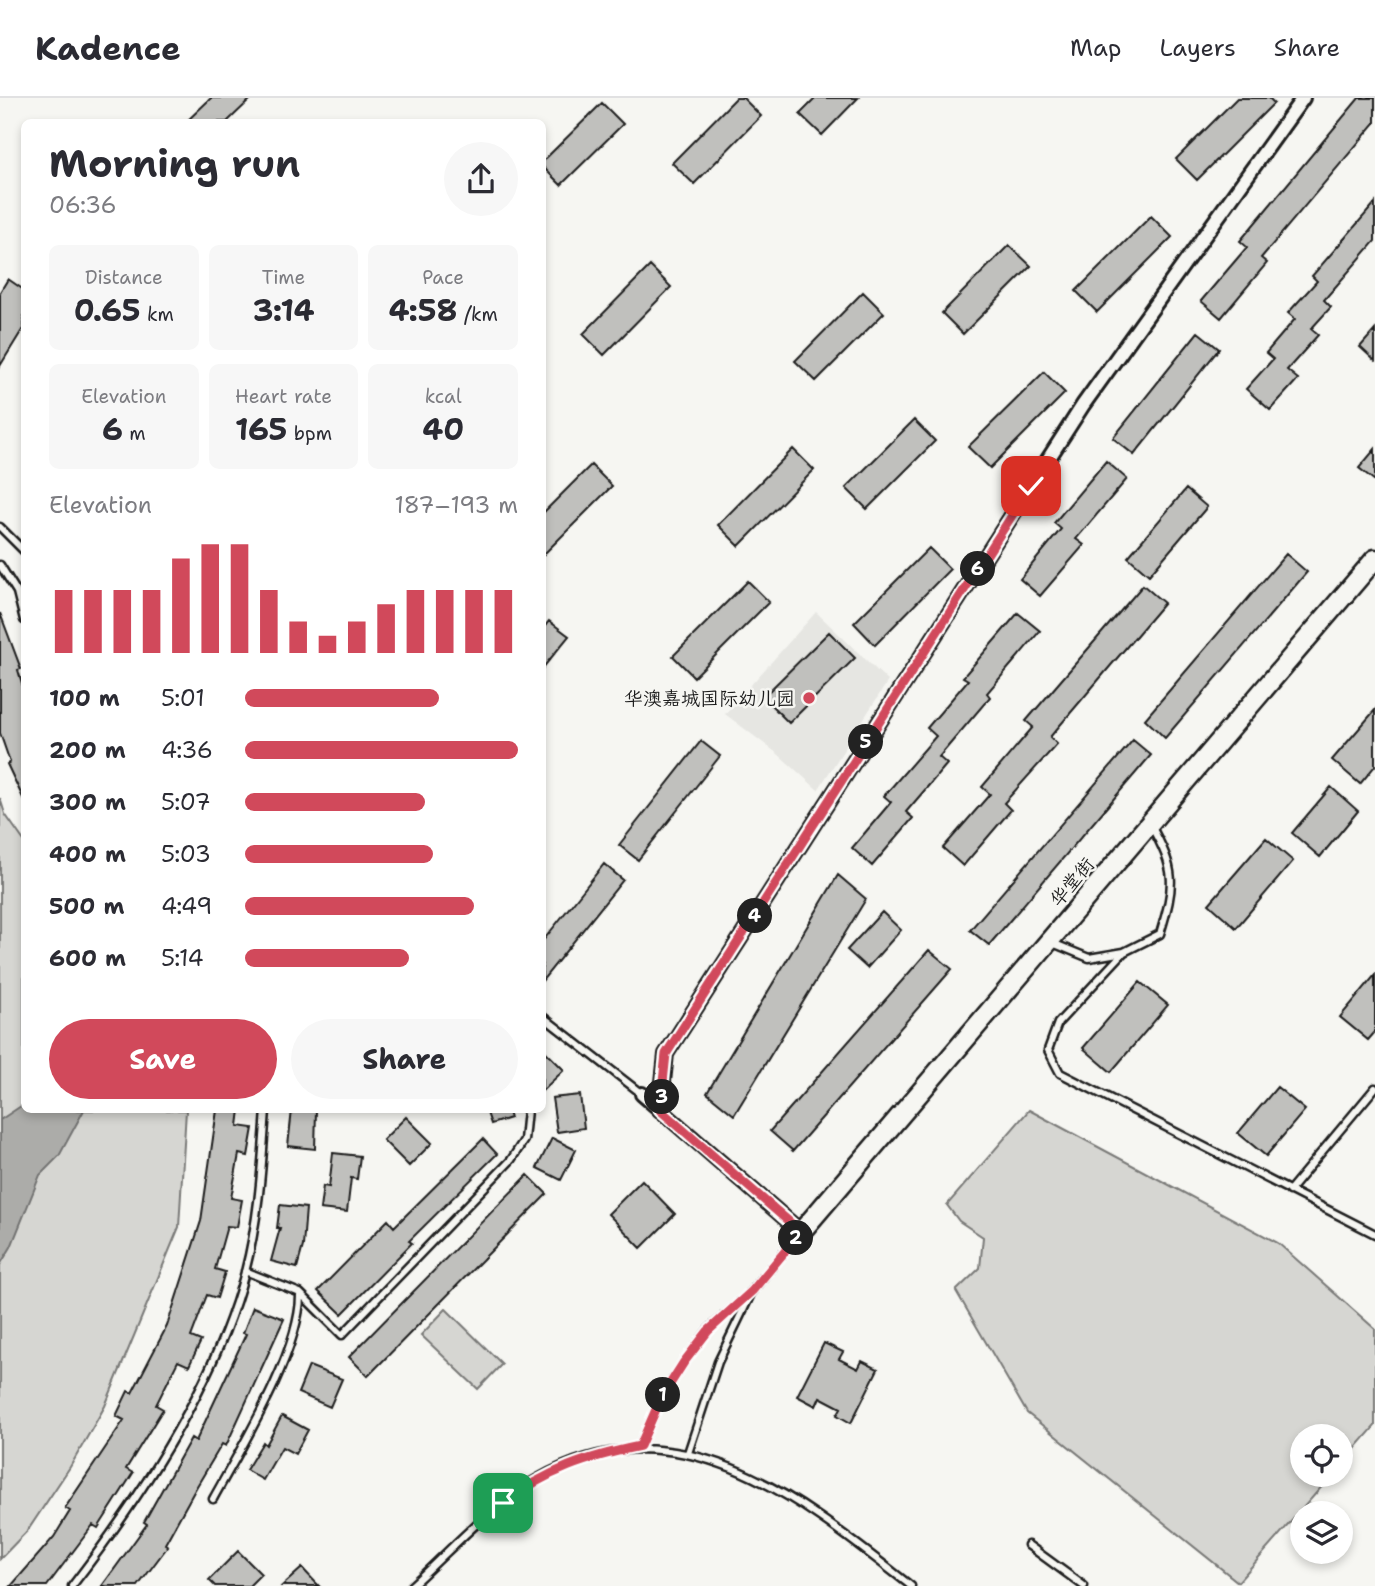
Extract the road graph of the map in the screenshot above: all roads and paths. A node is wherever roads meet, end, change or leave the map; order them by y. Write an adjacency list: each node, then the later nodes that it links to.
1 (1303, 98): 13 (street)
2 (0, 527): 3 (lane)
3 (21, 548)
4 (1374, 563): 7 (street, 华堂街)
5 (0, 565): 6 (lane)
6 (21, 608)
7 (1150, 823): 8 (street, 华堂街); 9 (lane)
8 (1048, 942): 9 (lane); 17 (street, 华堂街)
9 (1124, 952): 16 (lane)
10 (546, 1019): 12 (lane)
11 (1375, 1088): 16 (lane)
12 (642, 1094): 13 (street)
13 (660, 1110): 17 (street)
14 (266, 1113): 19 (lane)
15 (527, 1113): 21 (lane)
16 (1289, 1191): 18 (lane)
17 (801, 1232): 20 (lane)
18 (1375, 1234)
19 (245, 1271): 21 (lane); 26 (lane)
20 (752, 1291): 22 (lane); 23 (lane)
21 (300, 1293): 24 (lane)
22 (640, 1446): 23 (lane); 27 (lane)
23 (688, 1453): 28 (lane)
24 (213, 1499)
25 (1028, 1545): 29 (lane)
26 (72, 1586)
27 (411, 1586)
28 (911, 1586)
29 (1084, 1586)

